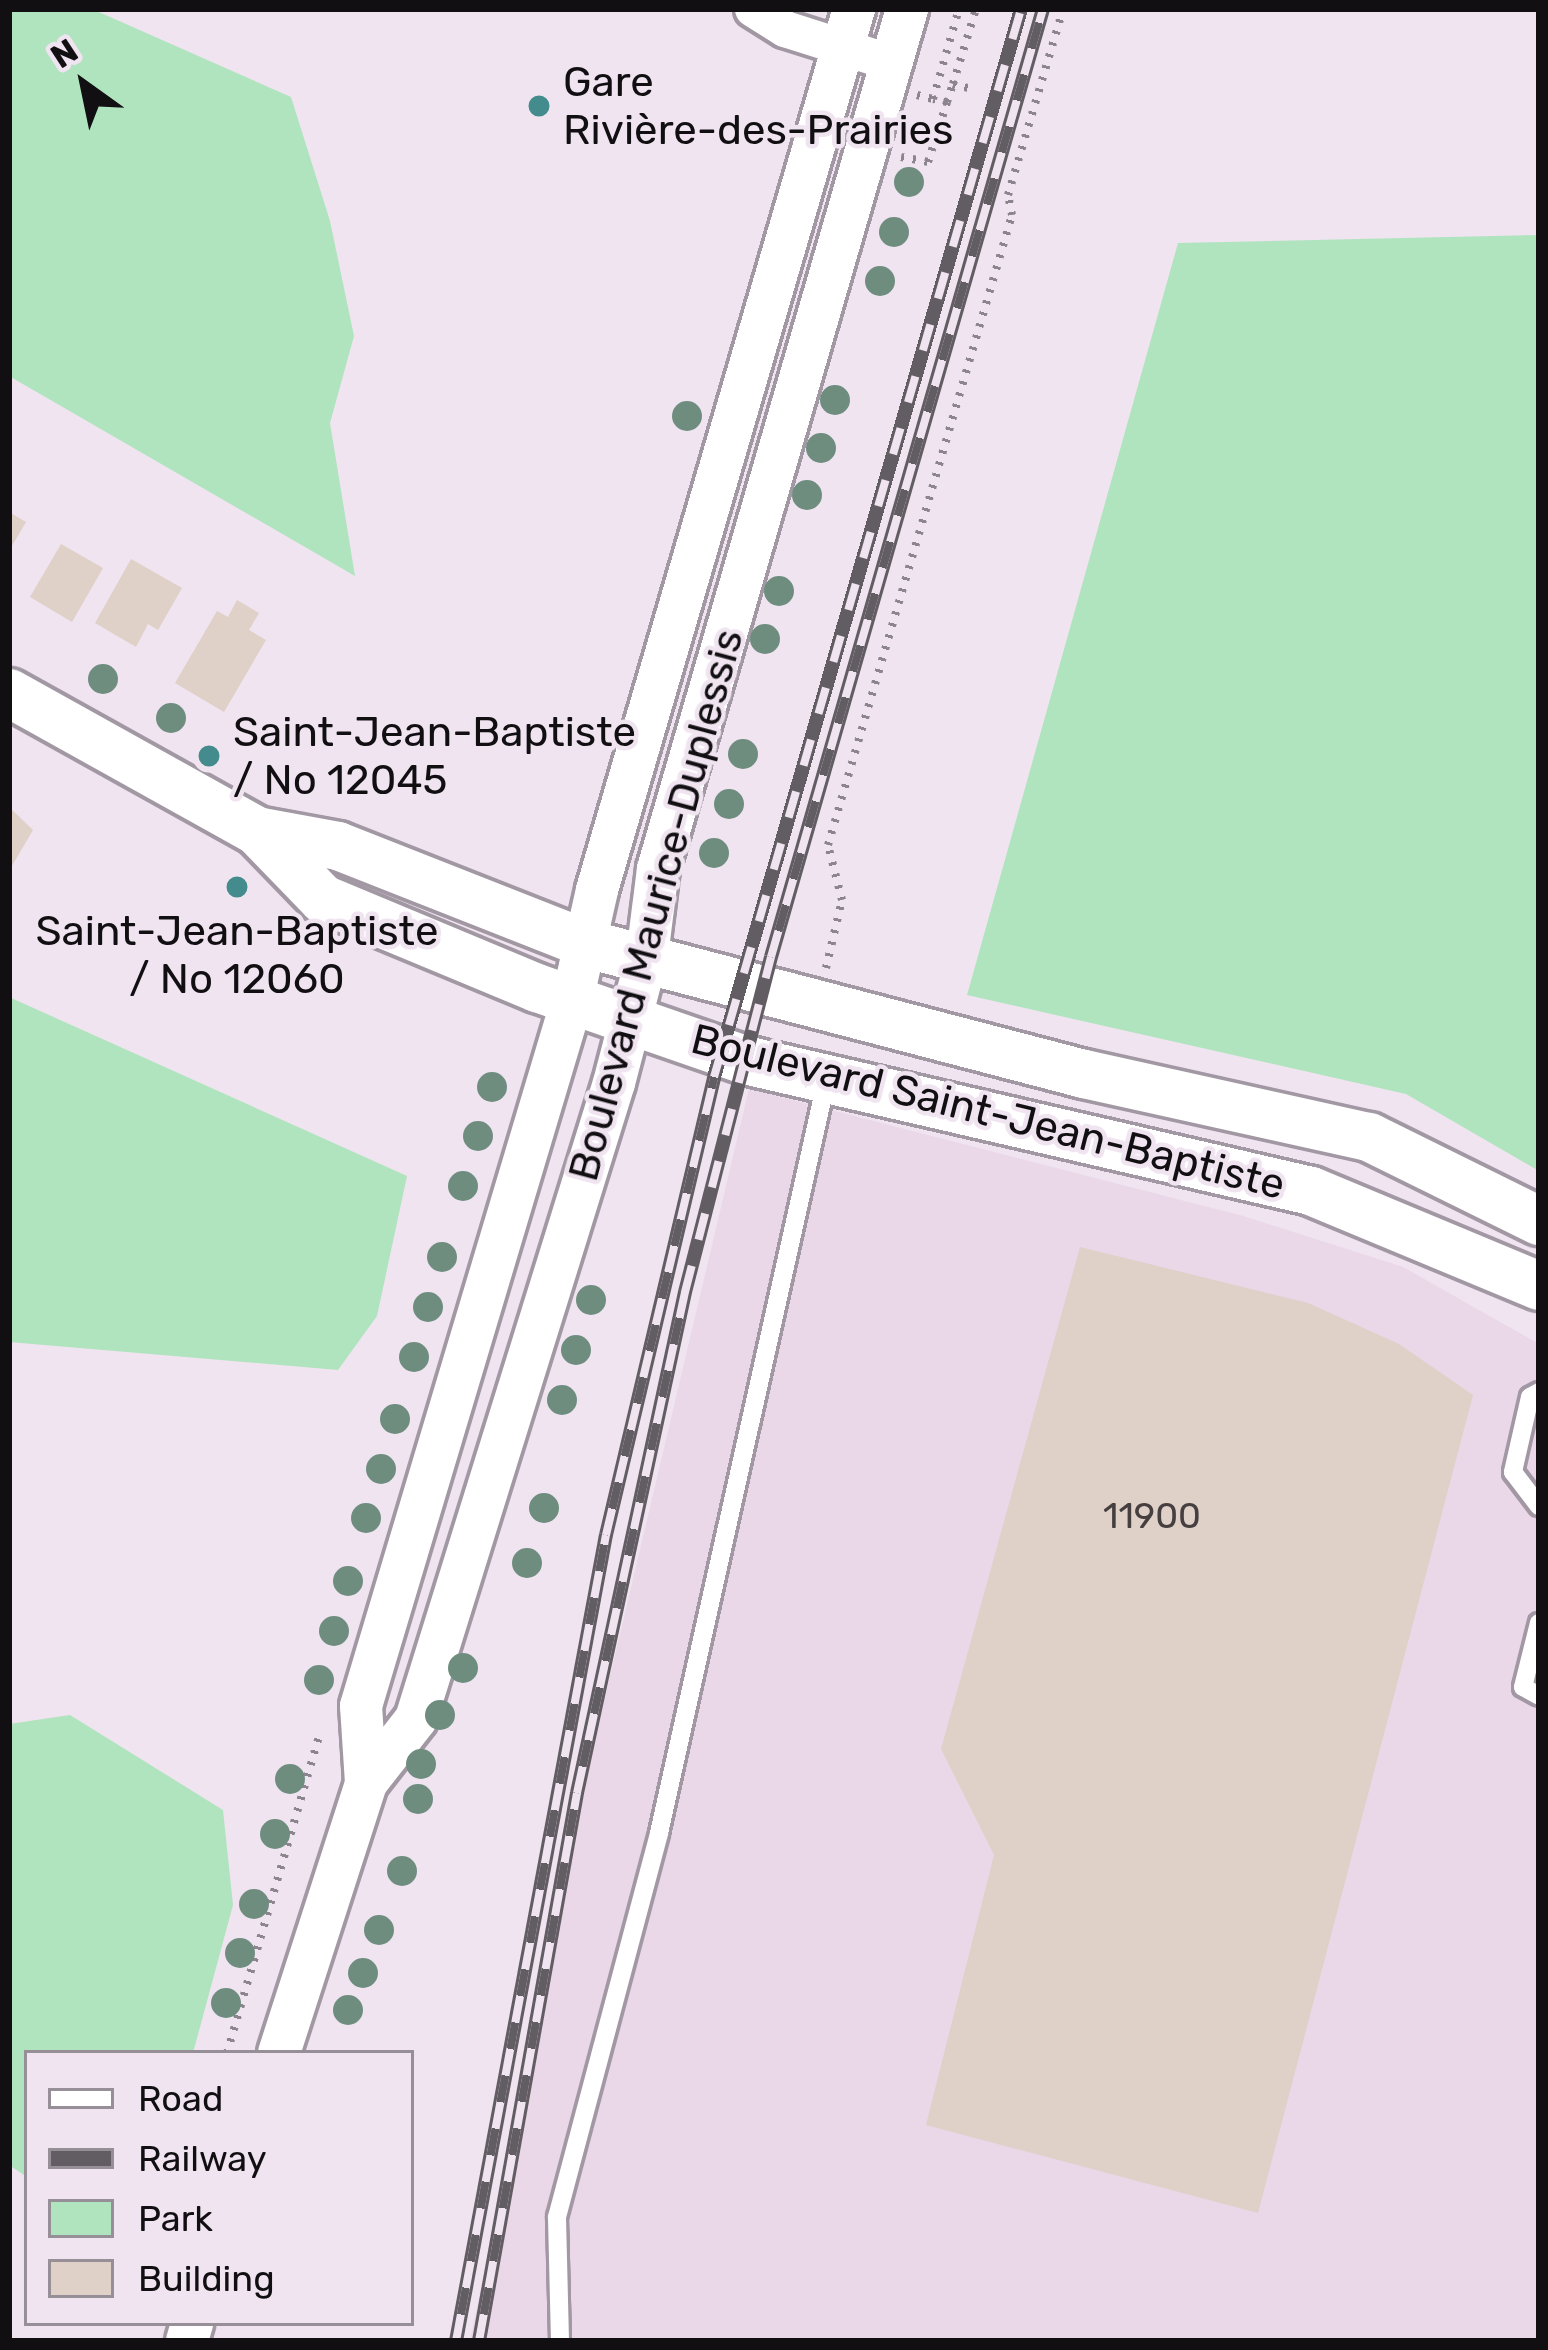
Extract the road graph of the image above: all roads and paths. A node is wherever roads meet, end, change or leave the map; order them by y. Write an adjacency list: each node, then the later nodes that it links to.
1 (753, 9): 5 (street)
2 (907, 9): 6 (street, Boulevard Maurice-Duplessis)
3 (976, 9): 7 (path)
4 (1063, 9): 16 (path)
5 (848, 29): 6 (street); 14 (street, Boulevard Maurice-Duplessis)
6 (892, 63): 15 (street, Boulevard Maurice-Duplessis)
7 (953, 84): 8 (path); 10 (path)
8 (972, 89)
9 (933, 99): 10 (path)
10 (947, 102): 11 (path)
11 (891, 154)
12 (9, 693): 13 (main road, Boulevard Saint-Jean-Baptiste)
13 (257, 831): 14 (main road, Boulevard Saint-Jean-Baptiste); 17 (main road, Boulevard Saint-Jean-Baptiste)
14 (587, 944): 15 (main road, Boulevard Saint-Jean-Baptiste); 17 (street, Boulevard Maurice-Duplessis)
15 (647, 956): 18 (street, Boulevard Maurice-Duplessis); 20 (main road, Boulevard Saint-Jean-Baptiste)
16 (819, 988)
17 (572, 1001): 18 (main road, Boulevard Saint-Jean-Baptiste); 26 (street, Boulevard Maurice-Duplessis)
18 (632, 1022): 19 (main road, Boulevard Saint-Jean-Baptiste); 26 (street, Boulevard Maurice-Duplessis)
19 (827, 1078): 21 (main road, Boulevard Saint-Jean-Baptiste); 28 (lane)
20 (1539, 1221)
21 (1539, 1286)
22 (1539, 1392): 23 (lane)
23 (1539, 1506)
24 (1539, 1623): 25 (lane)
25 (1539, 1696)
26 (366, 1783): 27 (street, Boulevard Maurice-Duplessis)
27 (280, 2050)
28 (560, 2341)

